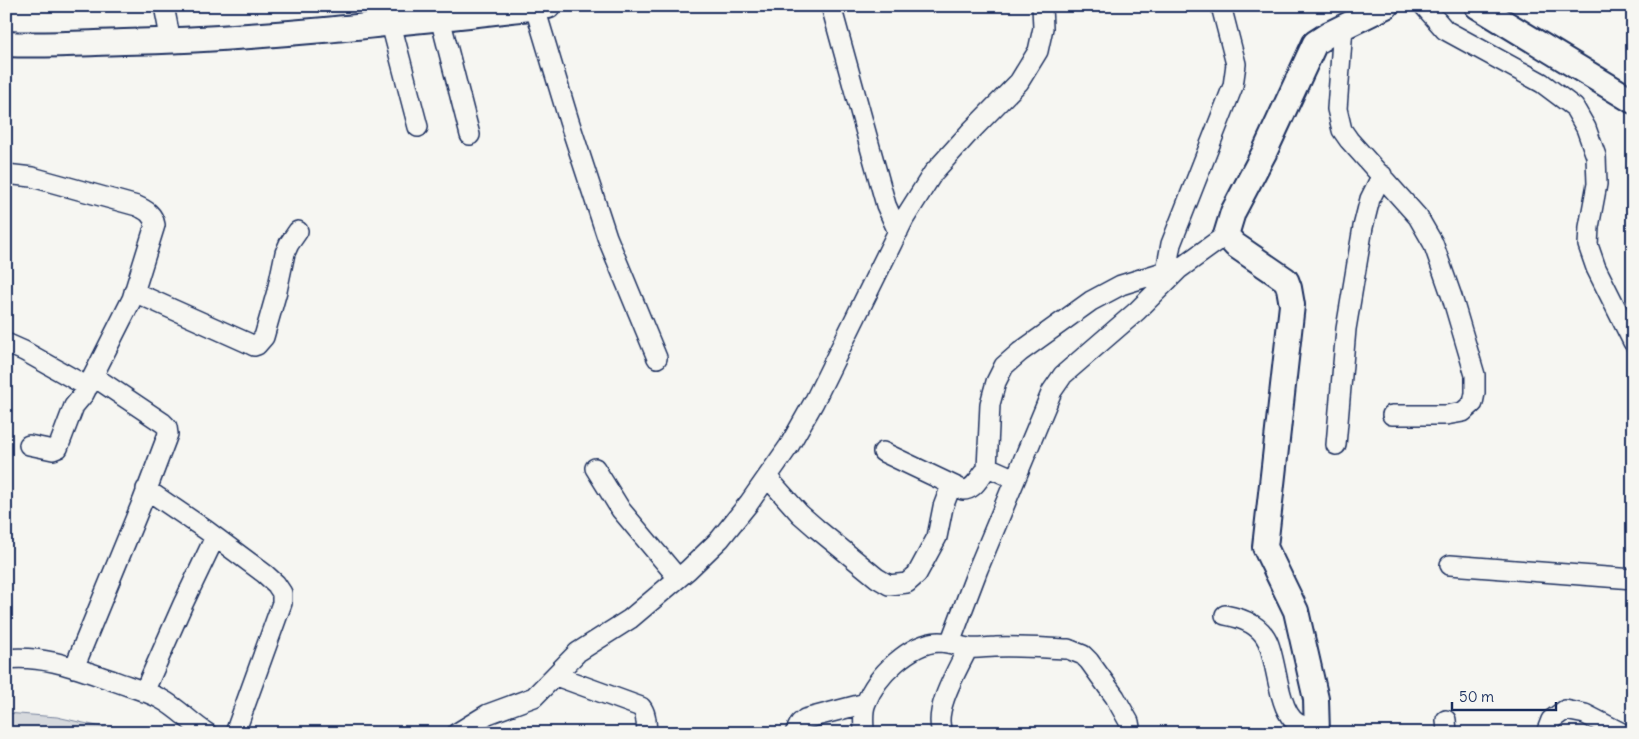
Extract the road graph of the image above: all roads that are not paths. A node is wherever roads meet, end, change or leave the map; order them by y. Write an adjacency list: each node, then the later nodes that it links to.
1 (164, 6): 12 (street)
2 (831, 6): 20 (street)
3 (1042, 6): 20 (street)
4 (1221, 6): 22 (street)
5 (1386, 6): 11 (main road)
6 (1424, 6): 24 (street)
7 (1477, 6): 14 (main road)
8 (542, 7): 9 (main road); 26 (street)
9 (440, 18): 10 (main road); 16 (street)
10 (391, 24): 12 (main road); 15 (street)
11 (1344, 27): 18 (street); 21 (main road)
12 (171, 42): 13 (main road)
13 (6, 44)
14 (1633, 101)
15 (418, 127)
16 (470, 135)
17 (6, 174): 23 (street)
18 (1382, 176): 28 (street); 30 (street)
19 (298, 231): 23 (street)
20 (898, 232): 34 (street)
21 (1226, 235): 22 (street); 50 (main road)
22 (1167, 276): 33 (street); 35 (street)
23 (134, 292): 27 (street)
24 (1633, 342)
25 (6, 343): 27 (street)
26 (657, 358)
27 (90, 382): 29 (street); 37 (street)
28 (1392, 415)
29 (29, 445)
30 (1336, 446)
31 (883, 452): 36 (street)
32 (595, 468): 40 (street)
33 (987, 469): 35 (street); 36 (street)
34 (768, 478): 36 (street); 40 (street)
35 (1015, 479): 43 (street)
36 (951, 486)
37 (146, 489): 38 (street); 46 (street)
38 (215, 537): 48 (street); 52 (street)
39 (1450, 565): 41 (street)
40 (678, 578): 47 (street)
41 (1633, 579)
42 (1225, 616): 50 (street)
43 (950, 643): 44 (street); 49 (street)
44 (968, 648): 57 (street); 58 (street)
45 (6, 659): 46 (street)
46 (74, 668): 48 (street)
47 (556, 676): 53 (street); 54 (street)
48 (144, 692): 51 (street)
49 (866, 703): 55 (street); 56 (street)
50 (1317, 729)
51 (207, 733)
52 (235, 733)
53 (457, 733)
54 (647, 733)
55 (796, 733)
56 (864, 733)
57 (943, 733)
58 (1131, 733)
59 (1546, 733): 60 (street)
60 (1622, 733)

